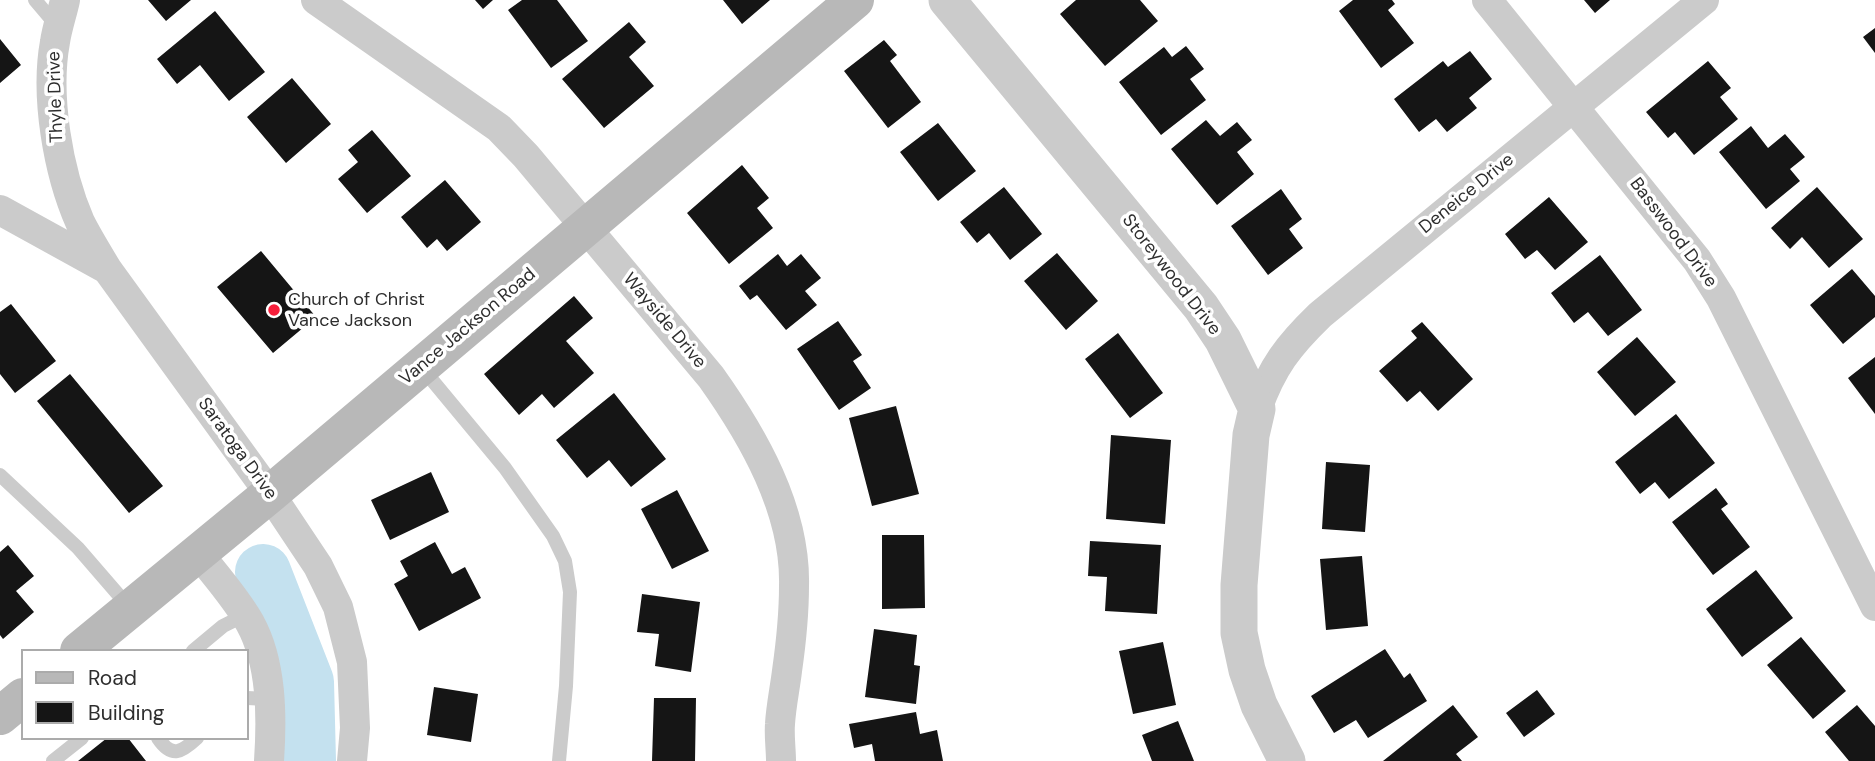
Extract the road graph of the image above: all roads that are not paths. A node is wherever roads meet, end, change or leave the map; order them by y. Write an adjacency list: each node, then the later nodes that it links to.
1 (35, 0): 7 (lane)
2 (316, 0): 10 (street, Wayside Drive)
3 (855, 0): 10 (main road, Vance Jackson Road)
4 (947, 0): 13 (street, Storeywood Drive)
5 (1487, 0): 8 (street, Basswood Drive)
6 (1704, 0): 8 (street, Deneice Drive)
7 (62, 14): 11 (street, Thyle Drive)
8 (1574, 107): 13 (street, Deneice Drive); 17 (street, Basswood Drive)
9 (0, 210): 11 (street, Saratoga Drive)
10 (586, 229): 12 (main road, Vance Jackson Road); 32 (street, Wayside Drive)
11 (107, 269): 15 (street, Saratoga Drive)
12 (421, 367): 15 (main road, Vance Jackson Road); 31 (lane)
13 (1257, 409): 33 (street)
14 (0, 475): 18 (lane)
15 (270, 494): 16 (main road, Vance Jackson Road); 30 (street, Saratoga Drive)
16 (198, 553): 18 (main road, Vance Jackson Road); 19 (street)
17 (1875, 606)
18 (130, 608): 20 (main road, Vance Jackson Road)
19 (244, 615): 21 (lane); 22 (street)
20 (81, 649)
21 (195, 649)
22 (257, 698): 29 (street)
23 (58, 740): 27 (lane)
24 (80, 740): 27 (lane)
25 (160, 740): 26 (lane)
26 (195, 740)
27 (67, 750): 28 (lane)
28 (53, 761)
29 (269, 761)
30 (352, 761)
31 (559, 761)
32 (781, 761)
33 (1287, 761)

